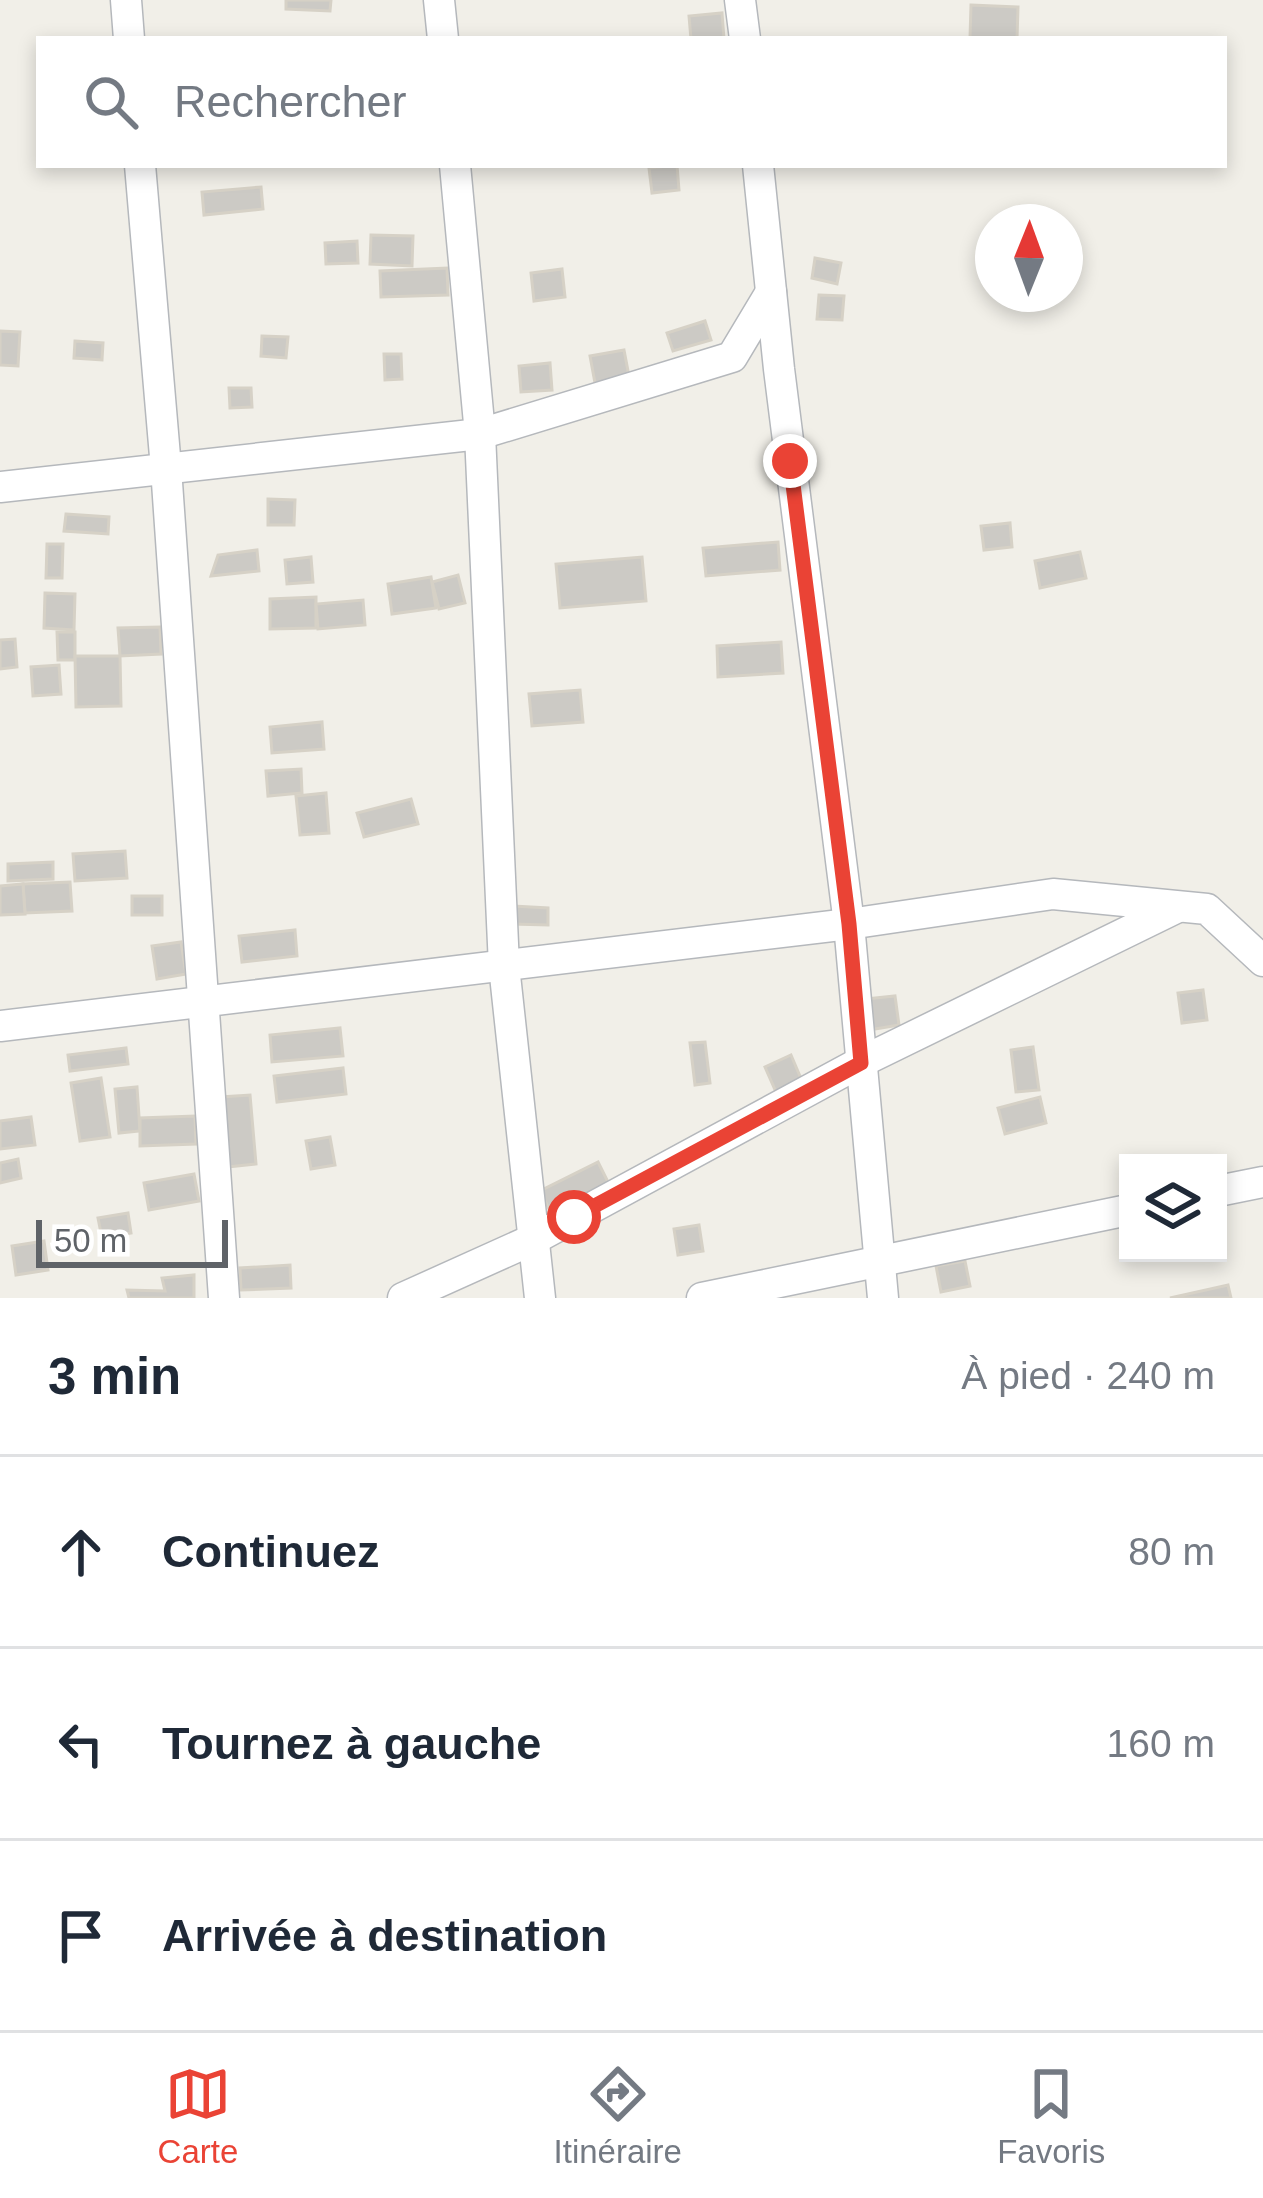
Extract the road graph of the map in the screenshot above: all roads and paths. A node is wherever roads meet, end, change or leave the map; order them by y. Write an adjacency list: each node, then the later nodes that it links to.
1 (126, 0): 4 (street)
2 (439, 0): 5 (street)
3 (740, 0): 6 (street)
4 (129, 36)
5 (442, 36)
6 (745, 36)
7 (140, 168): 12 (street)
8 (454, 168): 11 (street)
9 (758, 168): 10 (street)
10 (771, 292): 11 (street); 15 (street)
11 (480, 434): 12 (street); 17 (street)
12 (166, 468): 13 (street); 18 (street)
13 (0, 487)
14 (1178, 907): 15 (street); 16 (street); 20 (street)
15 (849, 924): 17 (street); 20 (street)
16 (1263, 961)
17 (504, 966): 18 (street); 24 (street)
18 (204, 1002): 19 (street); 26 (street)
19 (0, 1026)
20 (861, 1063): 24 (street); 25 (street)
21 (1263, 1182): 22 (street)
22 (1227, 1189)
23 (1119, 1212): 25 (street)
24 (533, 1239): 27 (street); 28 (street)
25 (877, 1262): 29 (street); 30 (street)
26 (224, 1298)
27 (404, 1298)
28 (540, 1298)
29 (702, 1298)
30 (883, 1298)

